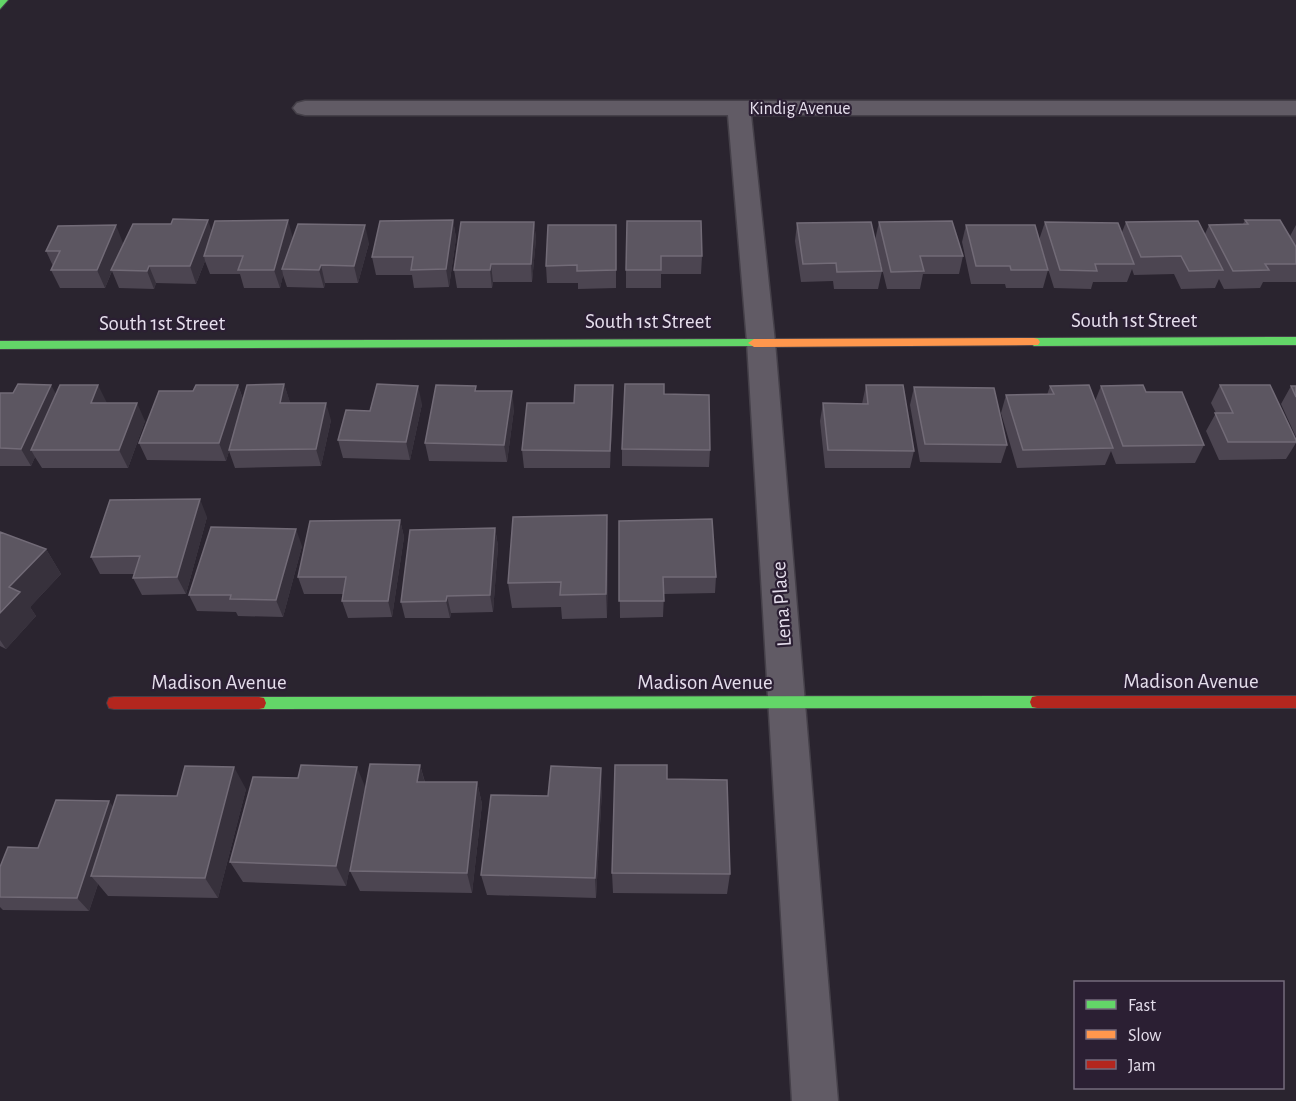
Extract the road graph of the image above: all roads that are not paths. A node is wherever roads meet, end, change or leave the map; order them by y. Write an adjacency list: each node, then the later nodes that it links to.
1 (4, 0): 2 (street)
2 (0, 6)
3 (305, 108): 4 (street, Kindig Avenue)
4 (739, 108): 5 (street, Kindig Avenue); 7 (street, Lena Place)
5 (1296, 108)
6 (1296, 341): 7 (street, South 1st Street)
7 (761, 342): 8 (street, South 1st Street); 11 (street, Lena Place)
8 (0, 345)
9 (1296, 702): 11 (street, Madison Avenue)
10 (114, 703): 11 (street, Madison Avenue)
11 (788, 703): 12 (street, Lena Place)
12 (815, 1101)

